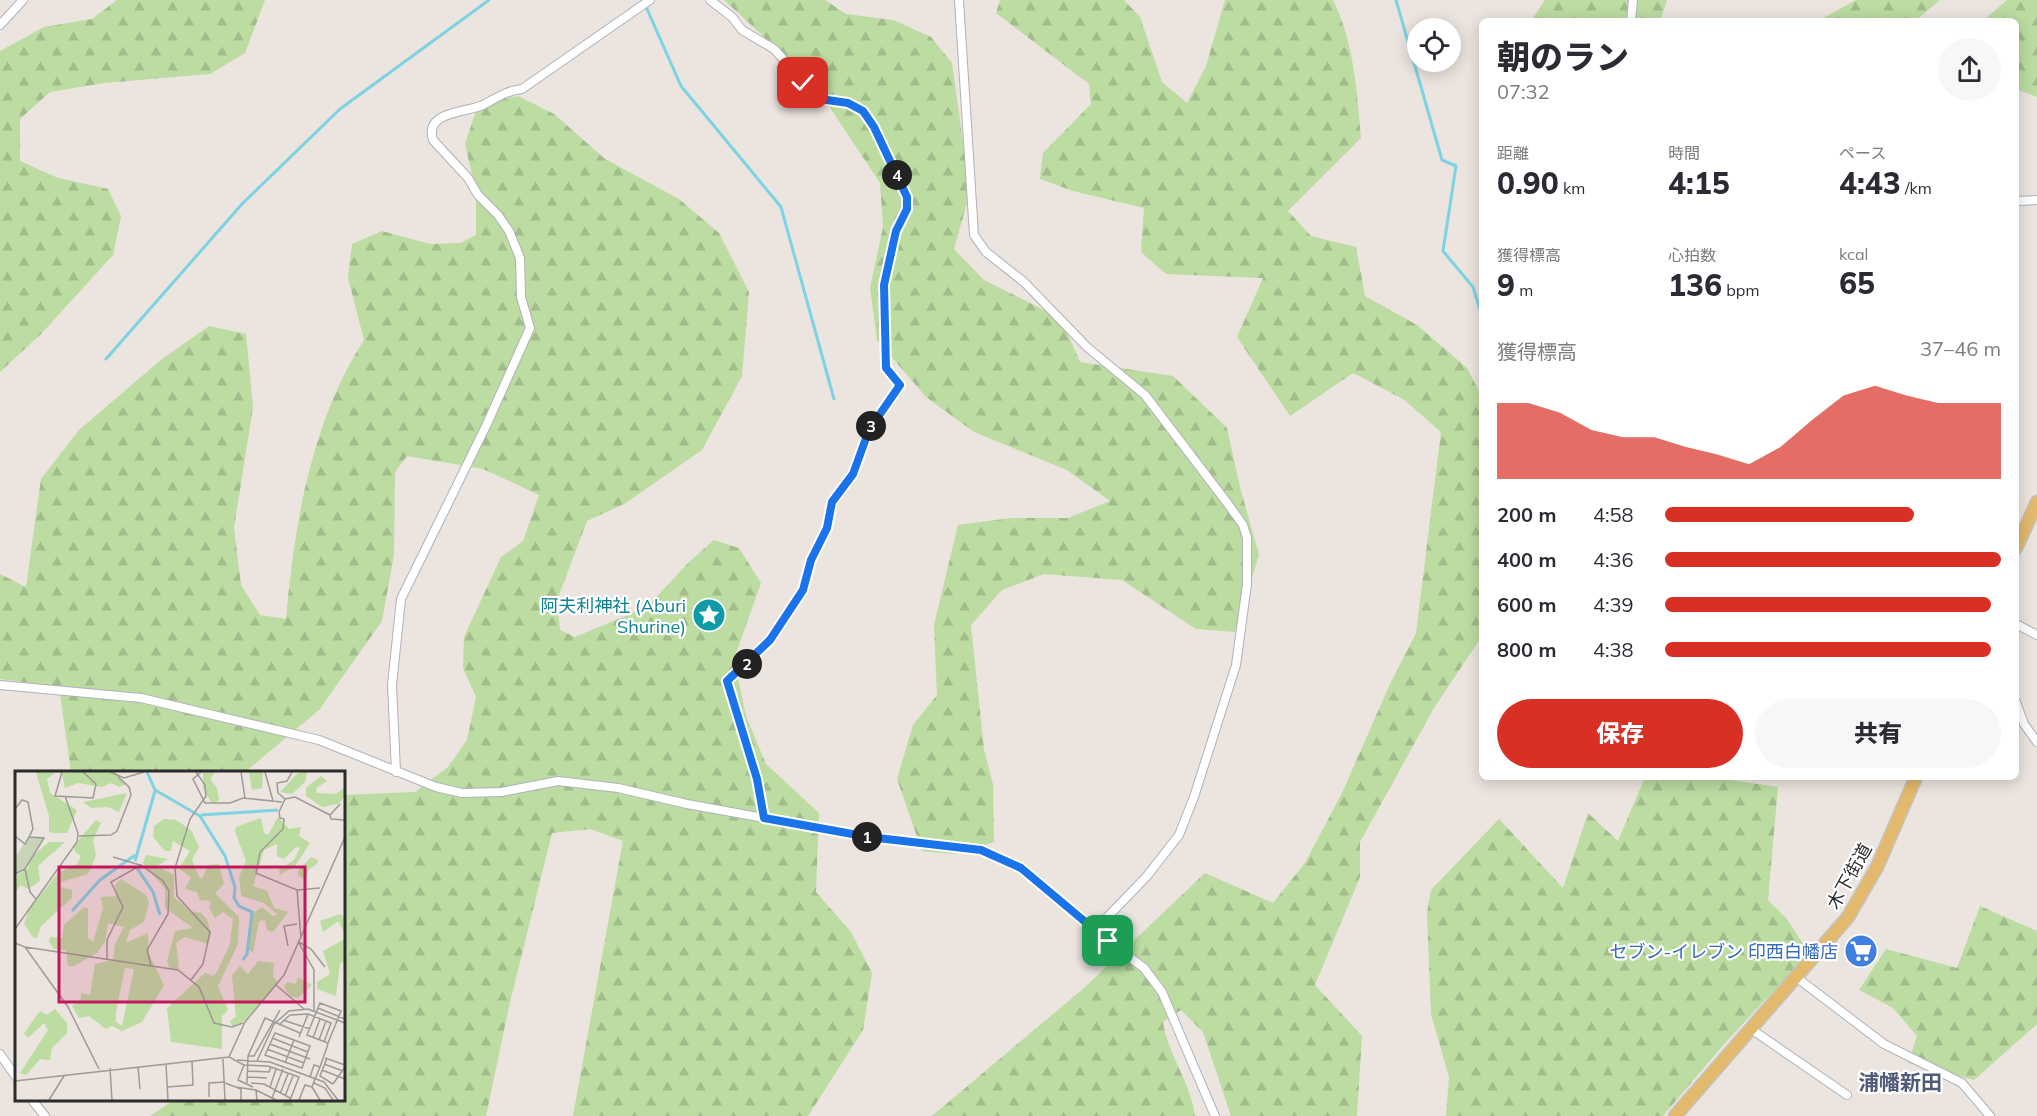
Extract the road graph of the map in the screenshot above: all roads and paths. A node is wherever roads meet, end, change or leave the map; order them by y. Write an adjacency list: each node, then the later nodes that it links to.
1 (23, 0): 7 (street)
2 (650, 0): 17 (street)
3 (710, 0): 19 (street)
4 (959, 0): 20 (street)
5 (1633, 0): 6 (street)
6 (1631, 18)
7 (0, 25)
8 (2037, 200): 9 (street)
9 (2019, 201)
10 (2037, 502): 11 (main road)
11 (2019, 541)
12 (2019, 626): 13 (street)
13 (2037, 635)
14 (0, 685): 17 (street)
15 (2019, 710): 16 (street)
16 (2037, 742)
17 (396, 772): 19 (street)
18 (1915, 780): 21 (main road, 木下街道)
19 (764, 818): 20 (street)
20 (1095, 930): 28 (street)
21 (1796, 977): 22 (main road, 木下街道); 30 (street)
22 (1751, 1029): 25 (street); 29 (main road, 木下街道)
23 (0, 1054): 24 (street)
24 (15, 1076)
25 (1847, 1095)
26 (33, 1101): 27 (street)
27 (45, 1116)
28 (1215, 1116)
29 (1675, 1116)
30 (1990, 1116)

